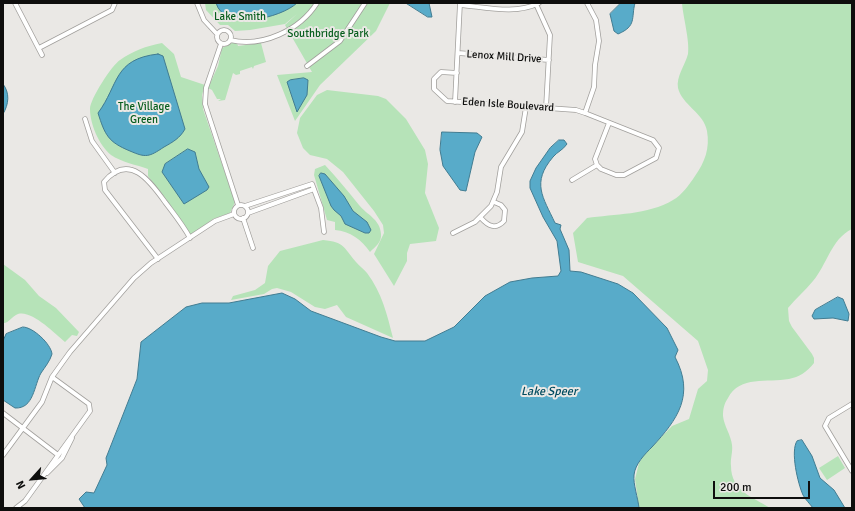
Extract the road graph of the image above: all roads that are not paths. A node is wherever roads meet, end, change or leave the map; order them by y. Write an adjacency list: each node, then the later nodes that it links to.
1 (15, 3): 12 (street)
2 (115, 3): 12 (street)
3 (197, 3): 9 (street)
4 (317, 3): 10 (street)
5 (365, 3): 16 (street)
6 (587, 3): 21 (street)
7 (460, 4): 8 (street); 13 (street, Eden Isle Boulevard)
8 (538, 4): 15 (street)
9 (217, 34): 10 (street); 11 (street)
10 (230, 40): 11 (street)
11 (221, 44): 29 (street)
12 (39, 48): 14 (street)
13 (458, 53): 15 (street, Lenox Mill Drive); 17 (street, Eden Isle Boulevard)
14 (42, 55)
15 (549, 60): 20 (street)
16 (307, 66)
17 (457, 73): 18 (street, Eden Isle Boulevard); 18 (street)
18 (455, 102): 19 (street, Eden Isle Boulevard)
19 (526, 107): 20 (street, Eden Isle Boulevard); 28 (street)
20 (546, 108): 21 (street, Eden Isle Boulevard)
21 (585, 113): 23 (street, Eden Isle Boulevard)
22 (85, 119): 25 (street)
23 (609, 123): 24 (street); 24 (street, Eden Isle Boulevard)
24 (597, 165): 26 (street)
25 (115, 173): 37 (street); 39 (street)
26 (572, 180)
27 (314, 189): 30 (street); 31 (street); 35 (street)
28 (494, 202): 34 (street); 34 (street)
29 (238, 205): 30 (street); 32 (street)
30 (245, 206): 31 (street)
31 (248, 213): 33 (street)
32 (234, 214): 33 (street); 37 (street)
33 (243, 218): 38 (street)
34 (481, 218): 36 (street)
35 (324, 232)
36 (453, 233)
37 (190, 238): 39 (street)
38 (253, 248)
39 (158, 259): 40 (street)
40 (52, 377): 43 (street); 44 (street)
41 (852, 404): 48 (street)
42 (3, 413): 43 (street)
43 (23, 428): 45 (street); 46 (street)
44 (73, 436): 46 (street); 50 (street)
45 (3, 455)
46 (58, 455): 50 (street)
47 (852, 458): 48 (street)
48 (846, 462): 49 (street)
49 (851, 467)
50 (44, 475): 51 (street)
51 (16, 508)

